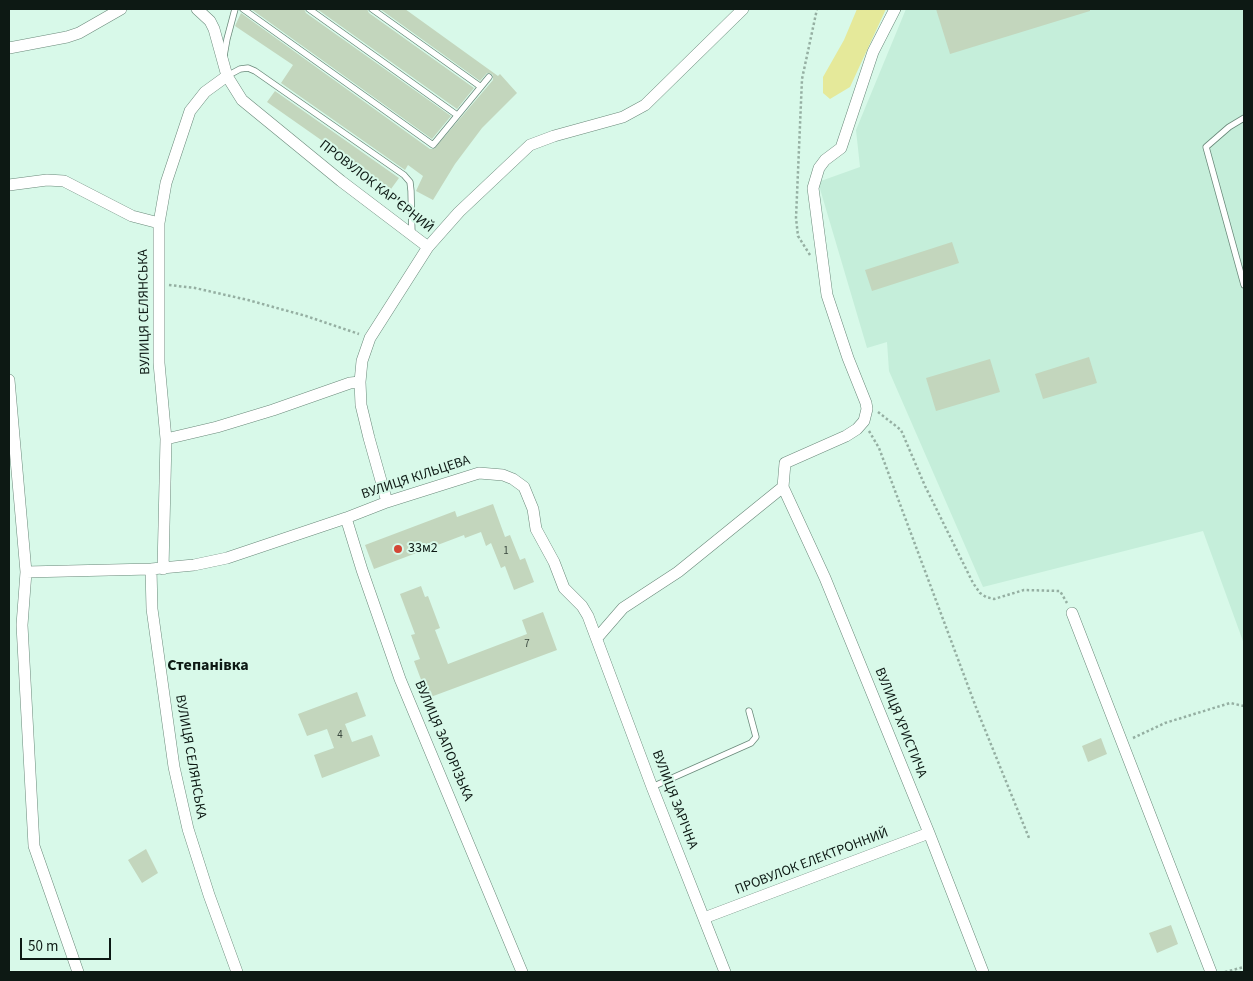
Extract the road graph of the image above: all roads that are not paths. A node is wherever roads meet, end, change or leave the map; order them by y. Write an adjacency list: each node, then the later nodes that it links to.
1 (121, 9): 9 (street)
2 (197, 9): 10 (street, ПРОВУЛОК КАР'ЄРНИЙ)
3 (235, 9): 10 (lane)
4 (244, 9): 14 (lane)
5 (309, 9): 14 (lane)
6 (372, 9): 13 (lane)
7 (742, 9): 19 (street)
8 (895, 9): 24 (street)
9 (9, 48)
10 (224, 63): 11 (street, ПРОВУЛОК КАР'ЄРНИЙ)
11 (227, 76): 17 (street, ВУЛИЦЯ СЕЛЯНСЬКА); 18 (street, ПРОВУЛОК КАР'ЄРНИЙ); 18 (lane)
12 (489, 77): 13 (lane)
13 (481, 87): 14 (lane)
14 (457, 116)
15 (1244, 118): 20 (lane)
16 (9, 185): 17 (street)
17 (159, 223): 23 (street, ВУЛИЦЯ СЕЛЯНСЬКА)
18 (412, 236): 19 (street, ПРОВУЛОК КАР'ЄРНИЙ)
19 (428, 247): 22 (street, ПРОВУЛОК КАР'ЄРНИЙ)
20 (1244, 285)
21 (9, 380): 28 (street)
22 (360, 382): 23 (street); 25 (street, ПРОВУЛОК КАР'ЄРНИЙ)
23 (166, 439): 27 (street, ВУЛИЦЯ СЕЛЯНСЬКА)
24 (783, 487): 30 (street); 33 (street, ВУЛИЦЯ ХРИСТИЧА)
25 (387, 502): 26 (street, ВУЛИЦЯ КІЛЬЦЕВА); 30 (street, ВУЛИЦЯ КІЛЬЦЕВА)
26 (346, 518): 27 (street, ВУЛИЦЯ КІЛЬЦЕВА); 37 (street, ВУЛИЦЯ ЗАПОРІЗЬКА)
27 (157, 569): 28 (street, ВУЛИЦЯ КІЛЬЦЕВА); 36 (street, ВУЛИЦЯ СЕЛЯНСЬКА)
28 (26, 572): 35 (street)
29 (1072, 613): 40 (street)
30 (597, 638): 32 (street, ВУЛИЦЯ ЗАРІЧНА)
31 (749, 711): 32 (lane)
32 (652, 787): 34 (street, ВУЛИЦЯ ЗАРІЧНА)
33 (930, 834): 34 (street, ПРОВУЛОК ЕЛЕКТРОННИЙ); 39 (street, ВУЛИЦЯ ХРИСТИЧА)
34 (704, 918): 38 (street, ВУЛИЦЯ ЗАРІЧНА)
35 (78, 972)
36 (237, 972)
37 (522, 972)
38 (725, 972)
39 (983, 972)
40 (1211, 972)

